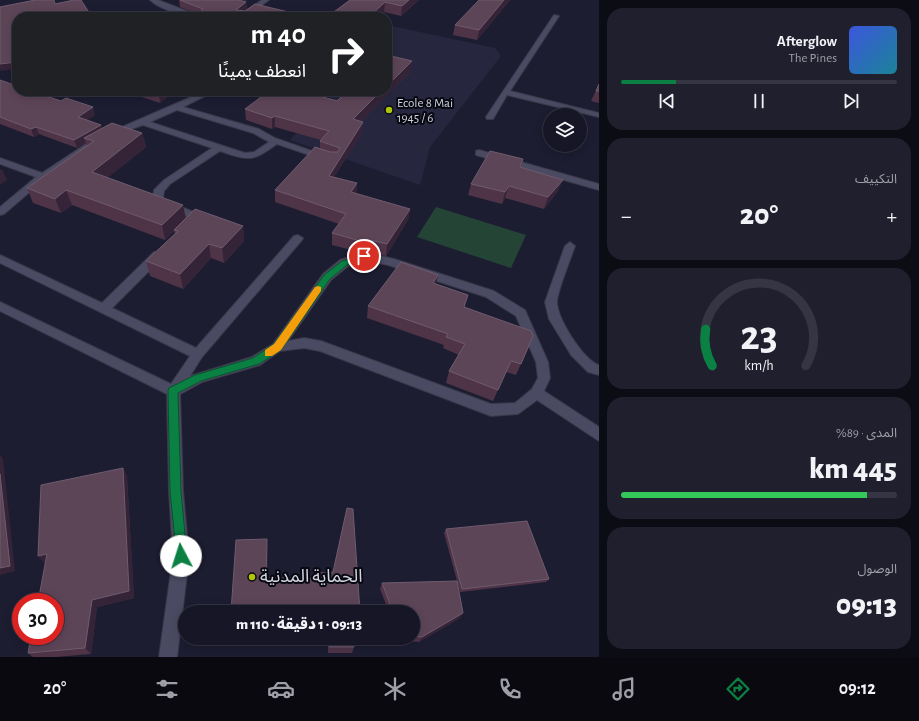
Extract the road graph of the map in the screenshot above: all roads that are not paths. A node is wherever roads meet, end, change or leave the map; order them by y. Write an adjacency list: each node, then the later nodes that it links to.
1 (153, 0): 3 (street)
2 (266, 0): 4 (street)
3 (184, 12)
4 (248, 12)
5 (556, 16): 6 (street)
6 (505, 92): 9 (street); 10 (street)
7 (200, 96): 8 (street)
8 (176, 107): 11 (street); 12 (street)
9 (599, 115)
10 (490, 118)
11 (143, 122): 13 (street); 17 (street)
12 (276, 141): 13 (street); 15 (street)
13 (220, 148): 20 (street)
14 (479, 153): 18 (street)
15 (333, 160)
16 (0, 161): 17 (street)
17 (43, 176): 19 (street)
18 (599, 187)
19 (0, 212)
20 (186, 228)
21 (298, 238): 28 (street)
22 (570, 246): 29 (street)
23 (164, 249): 26 (street)
24 (0, 259): 26 (street)
25 (0, 306): 30 (street)
26 (103, 309): 28 (street)
27 (277, 347): 30 (street); 31 (street); 31 (street)
28 (198, 354): 30 (street)
29 (599, 370)
30 (173, 391): 33 (street)
31 (537, 394): 32 (street)
32 (599, 435)
33 (168, 657)

